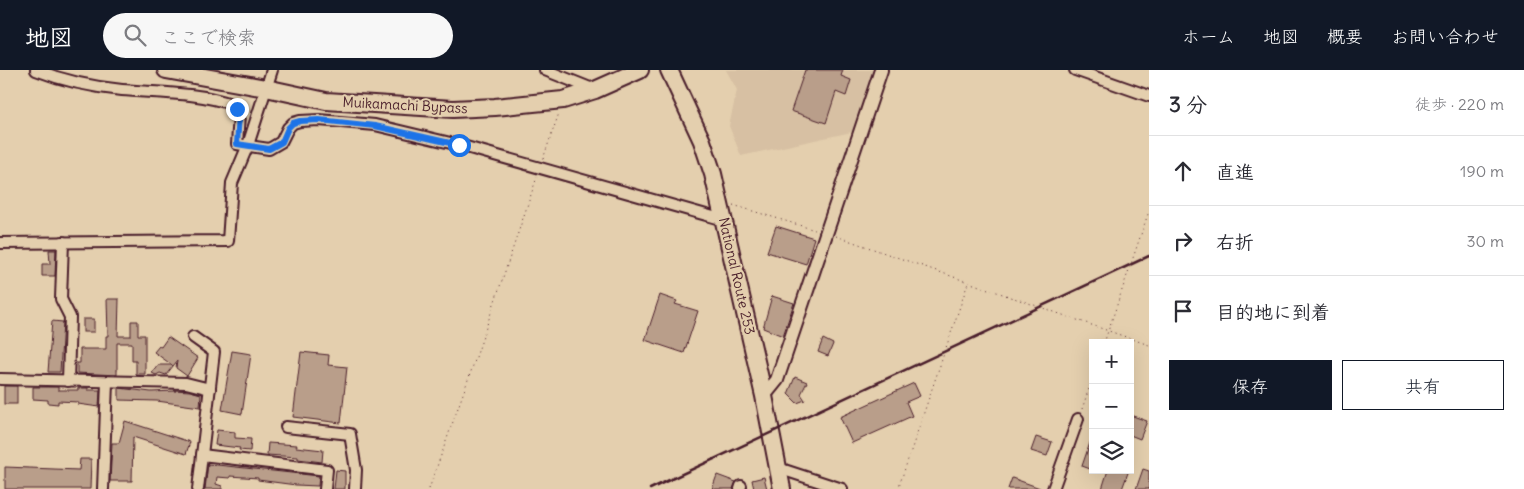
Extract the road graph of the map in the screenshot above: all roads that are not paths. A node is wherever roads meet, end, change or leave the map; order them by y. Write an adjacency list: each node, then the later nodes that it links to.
1 (36, 70): 12 (street)
2 (166, 70): 9 (highway, Muikamachi Bypass)
3 (272, 70): 9 (street)
4 (546, 70): 10 (street)
5 (640, 70): 10 (highway, Muikamachi Bypass)
6 (669, 70): 13 (highway, National Route 253)
7 (881, 70): 21 (street)
8 (1075, 70): 11 (street)
9 (266, 88): 10 (highway, Muikamachi Bypass); 12 (street)
10 (595, 90)
11 (1149, 96)
12 (248, 145): 13 (street); 14 (street)
13 (724, 220): 21 (highway, National Route 253)
14 (63, 242): 15 (street); 18 (street)
15 (0, 243)
16 (193, 337): 20 (street)
17 (0, 379): 18 (street)
18 (68, 381): 19 (street)
19 (107, 382): 20 (street); 26 (street)
20 (210, 389): 24 (street)
21 (764, 396): 25 (highway, National Route 253)
22 (1078, 419): 32 (street)
23 (286, 427): 29 (street)
24 (202, 455): 27 (street); 28 (street)
25 (778, 468): 30 (highway, National Route 253); 31 (street)
26 (103, 489)
27 (198, 489)
28 (326, 489)
29 (355, 489)
30 (782, 489)
31 (842, 489)
32 (1053, 489)

